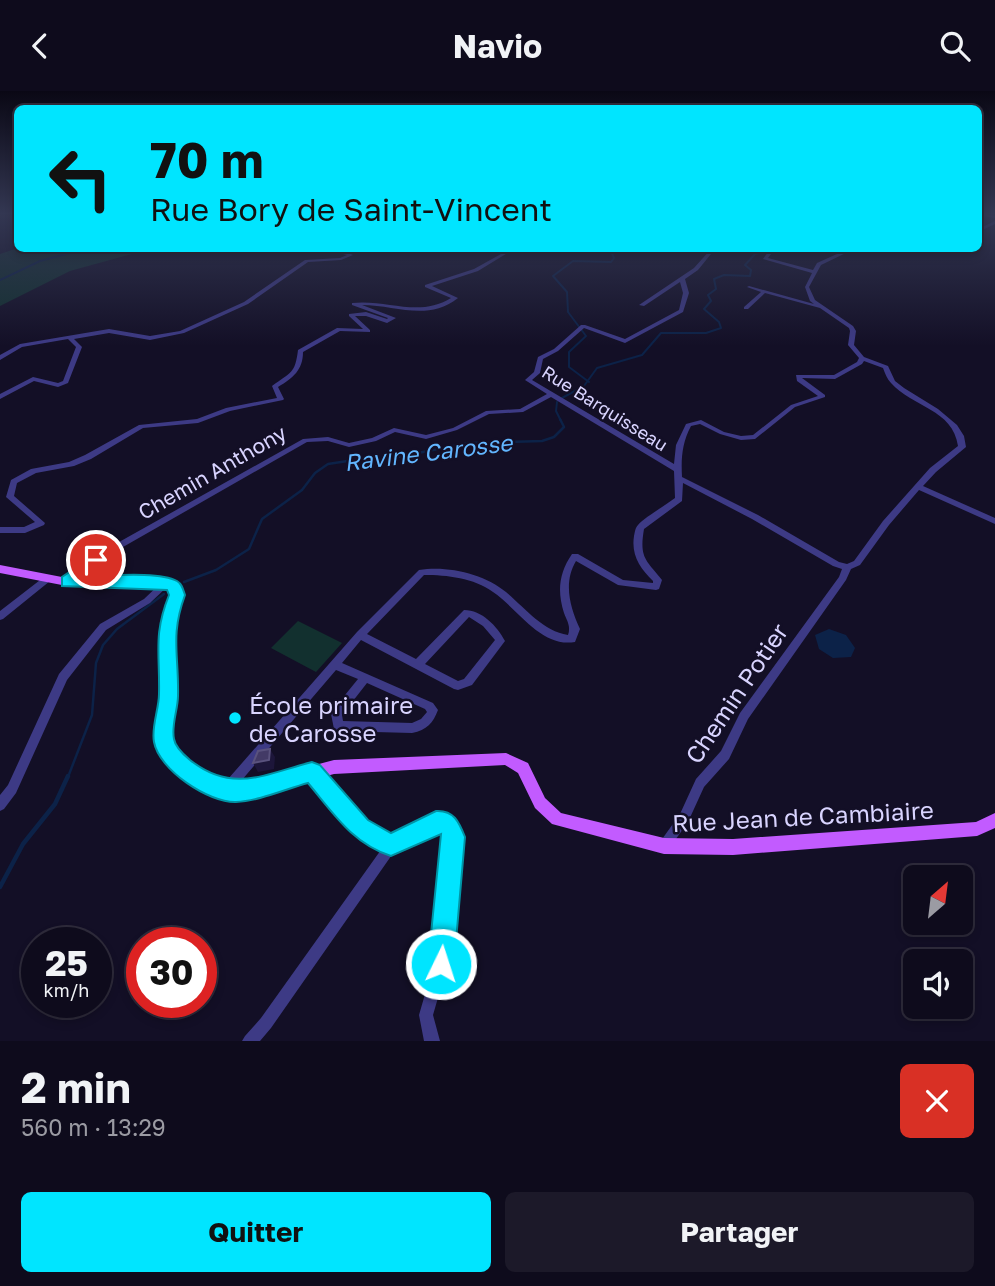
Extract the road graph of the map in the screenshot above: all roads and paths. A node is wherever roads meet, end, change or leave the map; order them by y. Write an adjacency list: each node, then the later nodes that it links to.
1 (345, 257): 13 (street)
2 (498, 257): 21 (street)
3 (706, 257): 7 (street)
4 (766, 257): 6 (street)
5 (833, 257): 6 (street)
6 (814, 272): 12 (street)
7 (682, 279): 10 (street); 16 (street, Rue Barquisseau)
8 (749, 287): 9 (street)
9 (765, 291): 11 (street); 12 (street)
10 (642, 305)
11 (747, 308)
12 (826, 310): 15 (street)
13 (73, 337): 14 (street); 17 (street)
14 (0, 358)
15 (862, 358): 18 (street); 19 (street, Chemin Potier)
16 (551, 394): 18 (street, Rue Barquisseau); 25 (street, Chemin Anthony)
17 (0, 397)
18 (678, 473): 22 (street, Rue Barquisseau); 28 (street)
19 (919, 487): 20 (street); 22 (street, Chemin Potier)
20 (995, 521)
21 (0, 530)
22 (847, 567): 37 (street, Chemin Potier)
23 (0, 569): 24 (main road)
24 (47, 579): 25 (main road); 27 (street)
25 (67, 582): 26 (main road)
26 (166, 583): 33 (main road); 34 (street)
27 (0, 616)
28 (360, 635): 29 (street); 30 (street)
29 (334, 664): 31 (street); 33 (street)
30 (417, 665): 30 (street)
31 (366, 678): 31 (street)
32 (312, 772): 33 (main road, Rue Jean de Cambiaire); 36 (street); 37 (main road, Rue Jean de Cambiaire)
33 (225, 792)
34 (0, 805)
35 (995, 820): 37 (main road, Rue Jean de Cambiaire)
36 (391, 845): 38 (street); 39 (street)
37 (664, 846)
38 (250, 1041)
39 (432, 1041)

